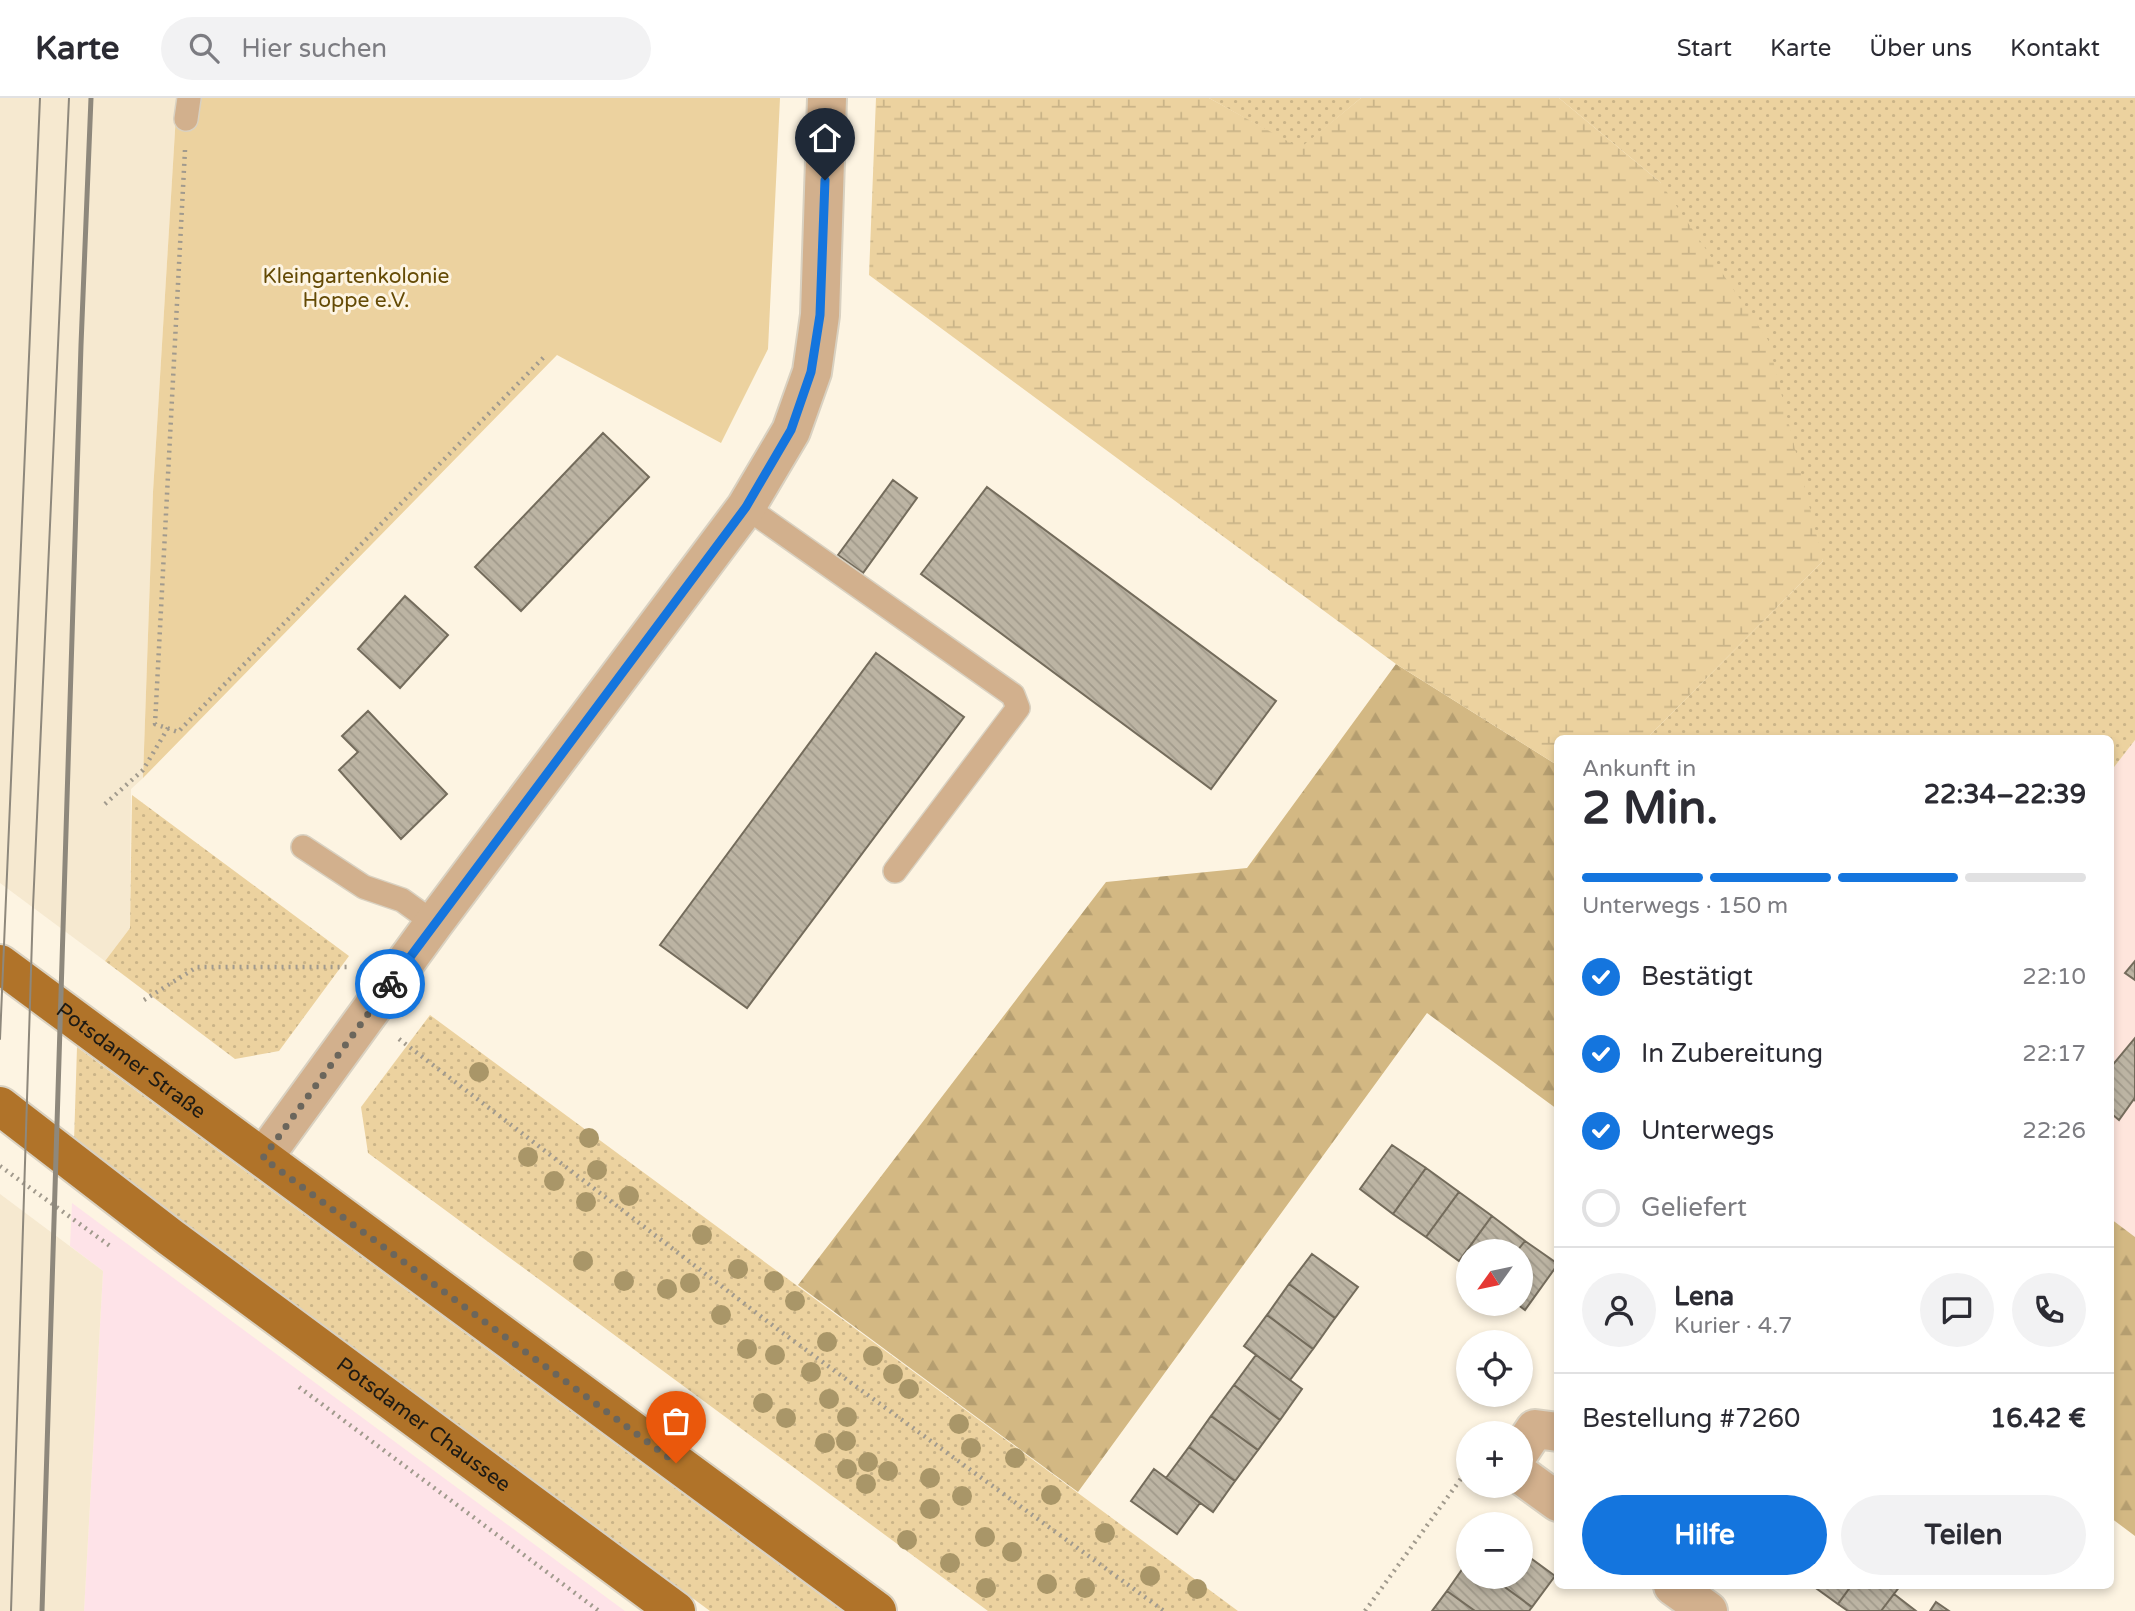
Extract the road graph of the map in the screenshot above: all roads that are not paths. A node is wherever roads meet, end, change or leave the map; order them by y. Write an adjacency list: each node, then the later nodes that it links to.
1 (827, 98): 2 (street)
2 (746, 507): 4 (lane); 5 (street)
3 (303, 846): 5 (lane)
4 (895, 871)
5 (434, 923): 8 (street)
6 (0, 964): 8 (main road, Potsdamer Straße)
7 (0, 1106): 14 (main road, Potsdamer Chaussee)
8 (263, 1158): 15 (main road)
9 (1533, 1432): 10 (street)
10 (1554, 1432)
11 (1533, 1484): 12 (street)
12 (1554, 1499)
13 (1677, 1589): 16 (street)
14 (677, 1611)
15 (877, 1611)
16 (1708, 1611)

